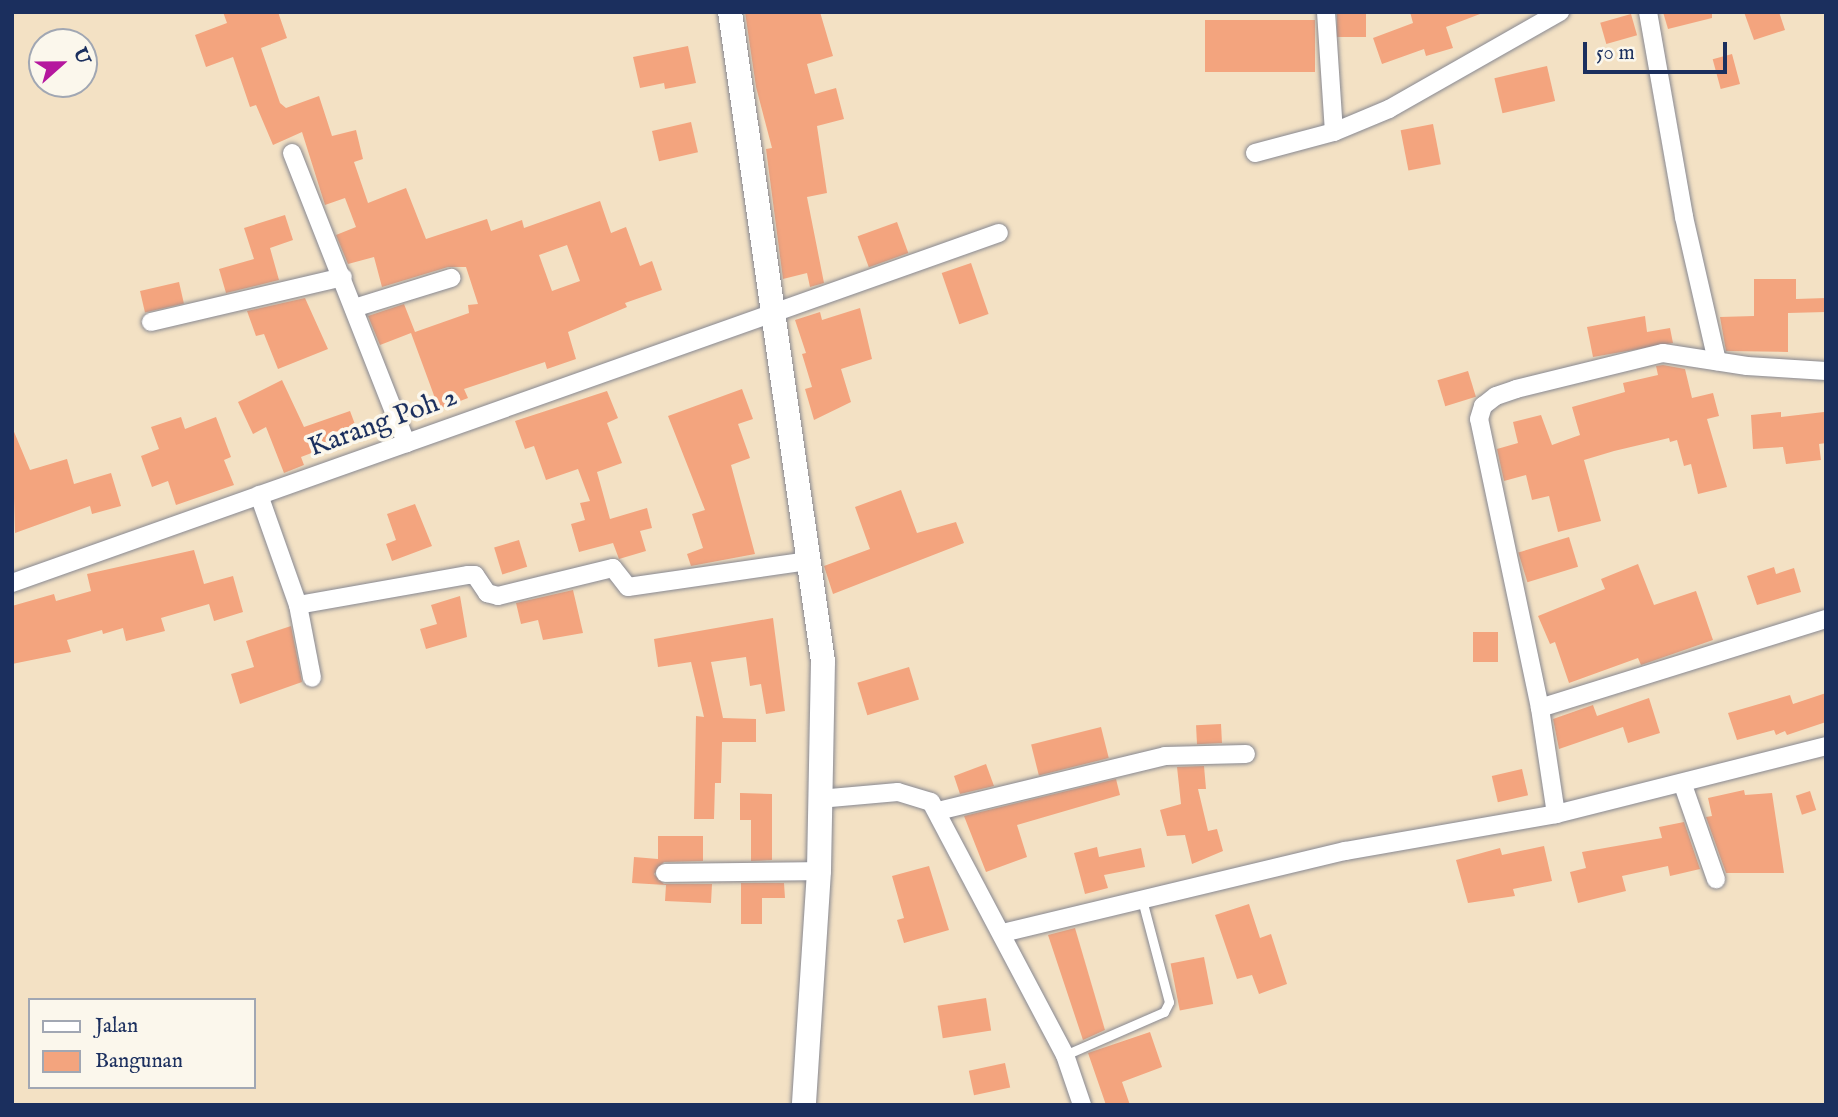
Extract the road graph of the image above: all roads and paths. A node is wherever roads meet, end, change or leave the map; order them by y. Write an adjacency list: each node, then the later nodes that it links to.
1 (730, 12): 12 (main road)
2 (1326, 12): 5 (street)
3 (1560, 12): 5 (street)
4 (1648, 12): 14 (street)
5 (1334, 132): 7 (street)
6 (292, 153): 9 (street)
7 (1255, 153)
8 (999, 233): 12 (street, Karang Poh 2)
9 (343, 276): 11 (street); 13 (street)
10 (451, 278): 11 (street)
11 (354, 308): 16 (street)
12 (771, 310): 16 (street, Karang Poh 2); 18 (main road)
13 (151, 321)
14 (1717, 360): 15 (street); 23 (street)
15 (1826, 372)
16 (406, 443): 17 (street, Karang Poh 2)
17 (259, 495): 19 (street, Karang Poh 2); 20 (street)
18 (809, 561): 20 (street); 27 (main road)
19 (12, 583)
20 (298, 605): 22 (street)
21 (1826, 619): 23 (street)
22 (313, 678)
23 (1541, 708): 29 (street)
24 (1826, 746): 26 (street)
25 (1246, 754): 28 (street)
26 (1684, 785): 29 (street); 32 (street)
27 (819, 799): 28 (street); 30 (main road)
28 (938, 811): 34 (street)
29 (1556, 814): 33 (street)
30 (819, 871): 31 (street); 36 (main road)
31 (665, 873)
32 (1716, 879)
33 (1142, 900): 34 (street); 35 (lane)
34 (1003, 933): 35 (street)
35 (1065, 1055): 37 (street)
36 (804, 1105)
37 (1082, 1105)

